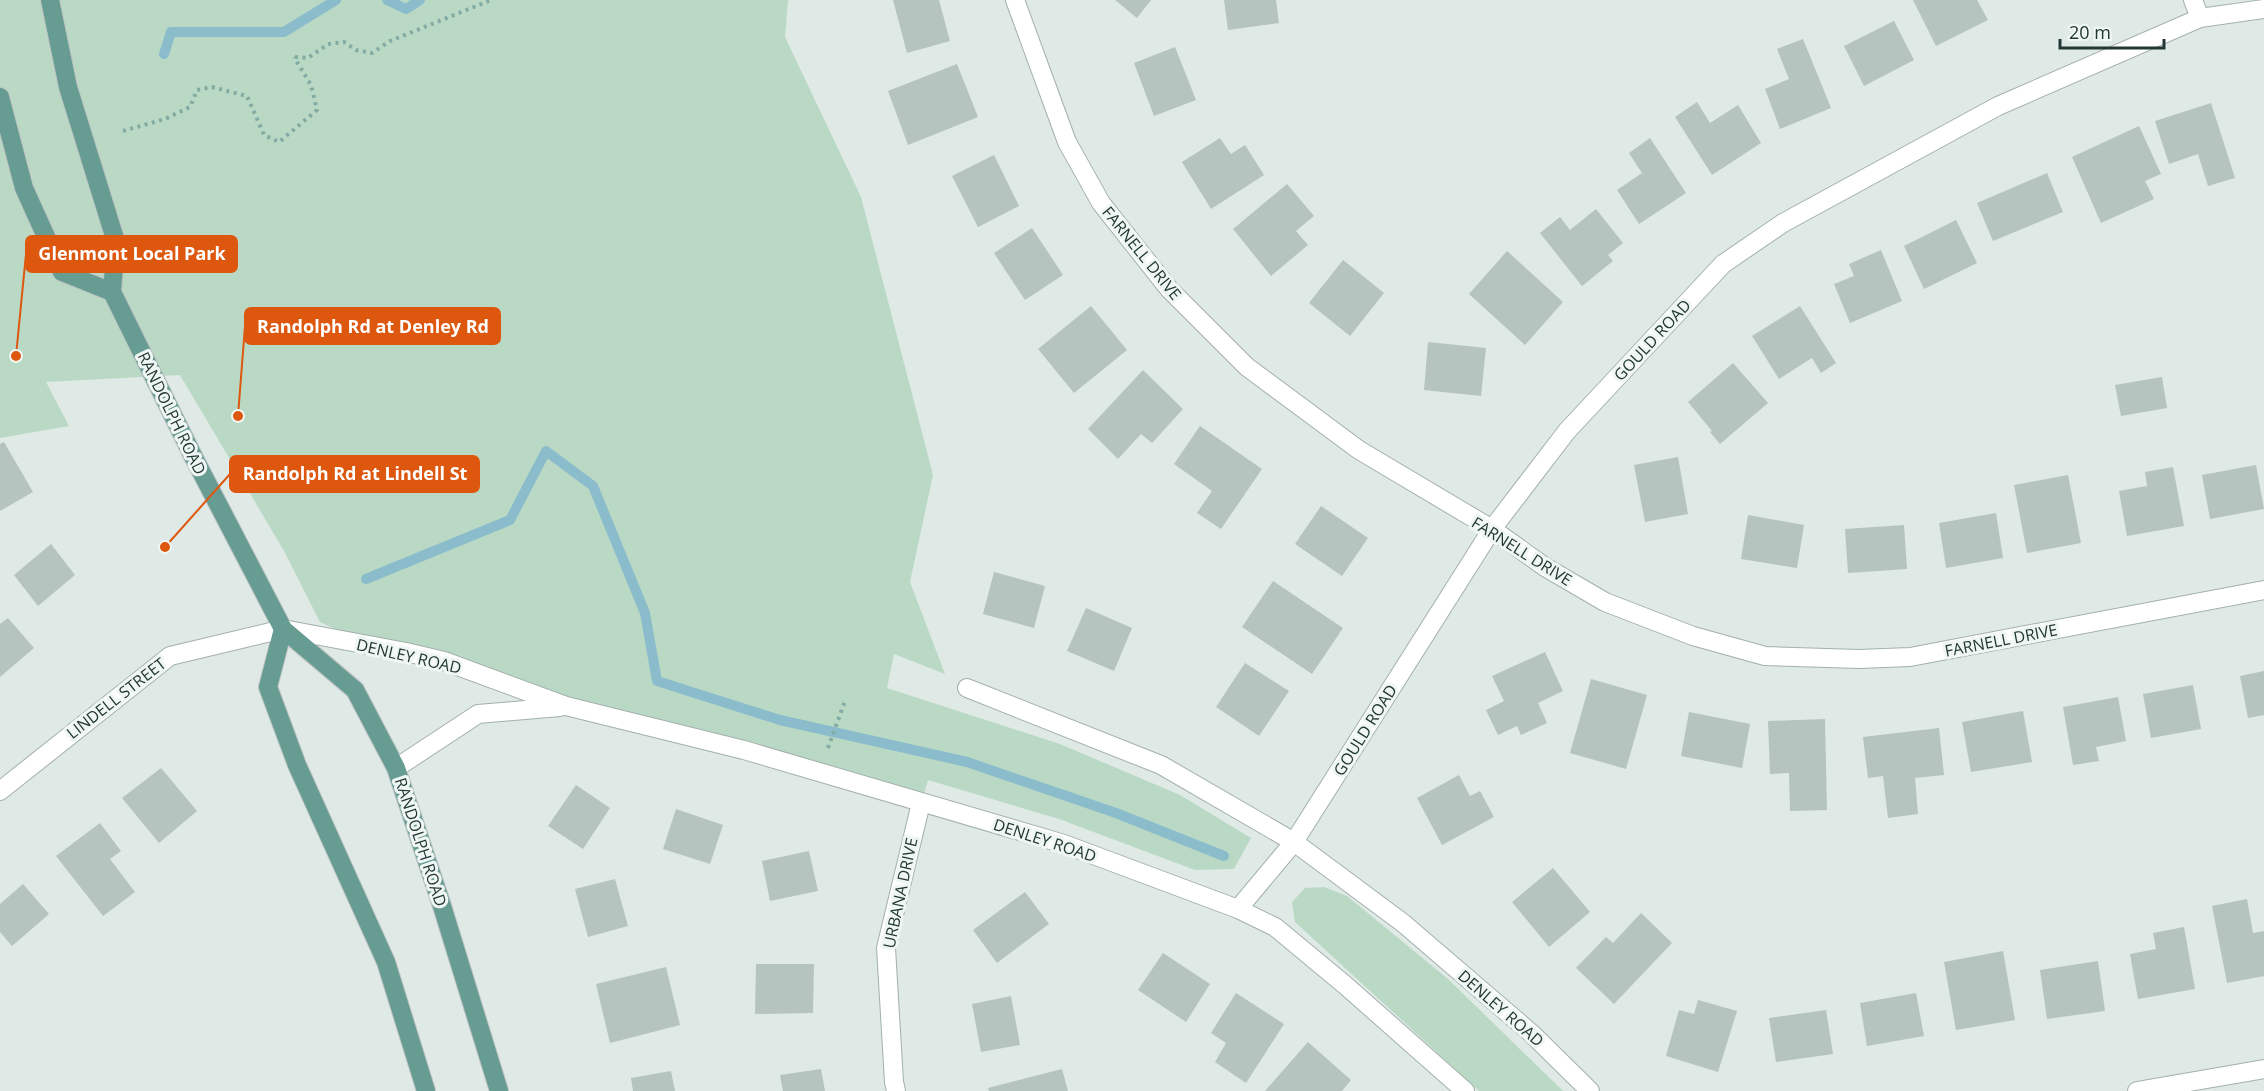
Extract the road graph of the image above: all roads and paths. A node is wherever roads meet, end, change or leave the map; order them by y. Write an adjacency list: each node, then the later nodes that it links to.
1 (50, 0): 9 (main road)
2 (491, 0): 8 (path)
3 (1015, 0): 10 (street, FARNELL DRIVE)
4 (2193, 0): 6 (street)
5 (2264, 9): 6 (street, GOULD ROAD)
6 (2200, 18): 10 (street, GOULD ROAD)
7 (0, 97): 9 (main road)
8 (123, 130)
9 (112, 292): 12 (main road, RANDOLPH ROAD)
10 (1492, 529): 11 (street, FARNELL DRIVE); 20 (street, GOULD ROAD)
11 (2264, 590)
12 (283, 629): 15 (street, DENLEY ROAD); 17 (main road, RANDOLPH ROAD); 18 (street, LINDELL STREET); 23 (main road)
13 (967, 688): 20 (street, DENLEY ROAD)
14 (845, 701): 16 (path)
15 (566, 706): 17 (street, DENLEY ROAD); 19 (street, DENLEY ROAD)
16 (827, 753)
17 (396, 768): 24 (main road, RANDOLPH ROAD)
18 (0, 791)
19 (921, 803): 21 (street, DENLEY ROAD); 25 (street, URBANA DRIVE)
20 (1294, 842): 21 (street, GOULD ROAD); 27 (street, DENLEY ROAD)
21 (1238, 909): 26 (street, DENLEY ROAD)
22 (2264, 1069): 28 (street)
23 (426, 1091)
24 (498, 1091)
25 (896, 1091)
26 (1465, 1091)
27 (1590, 1091)
28 (2137, 1091)

